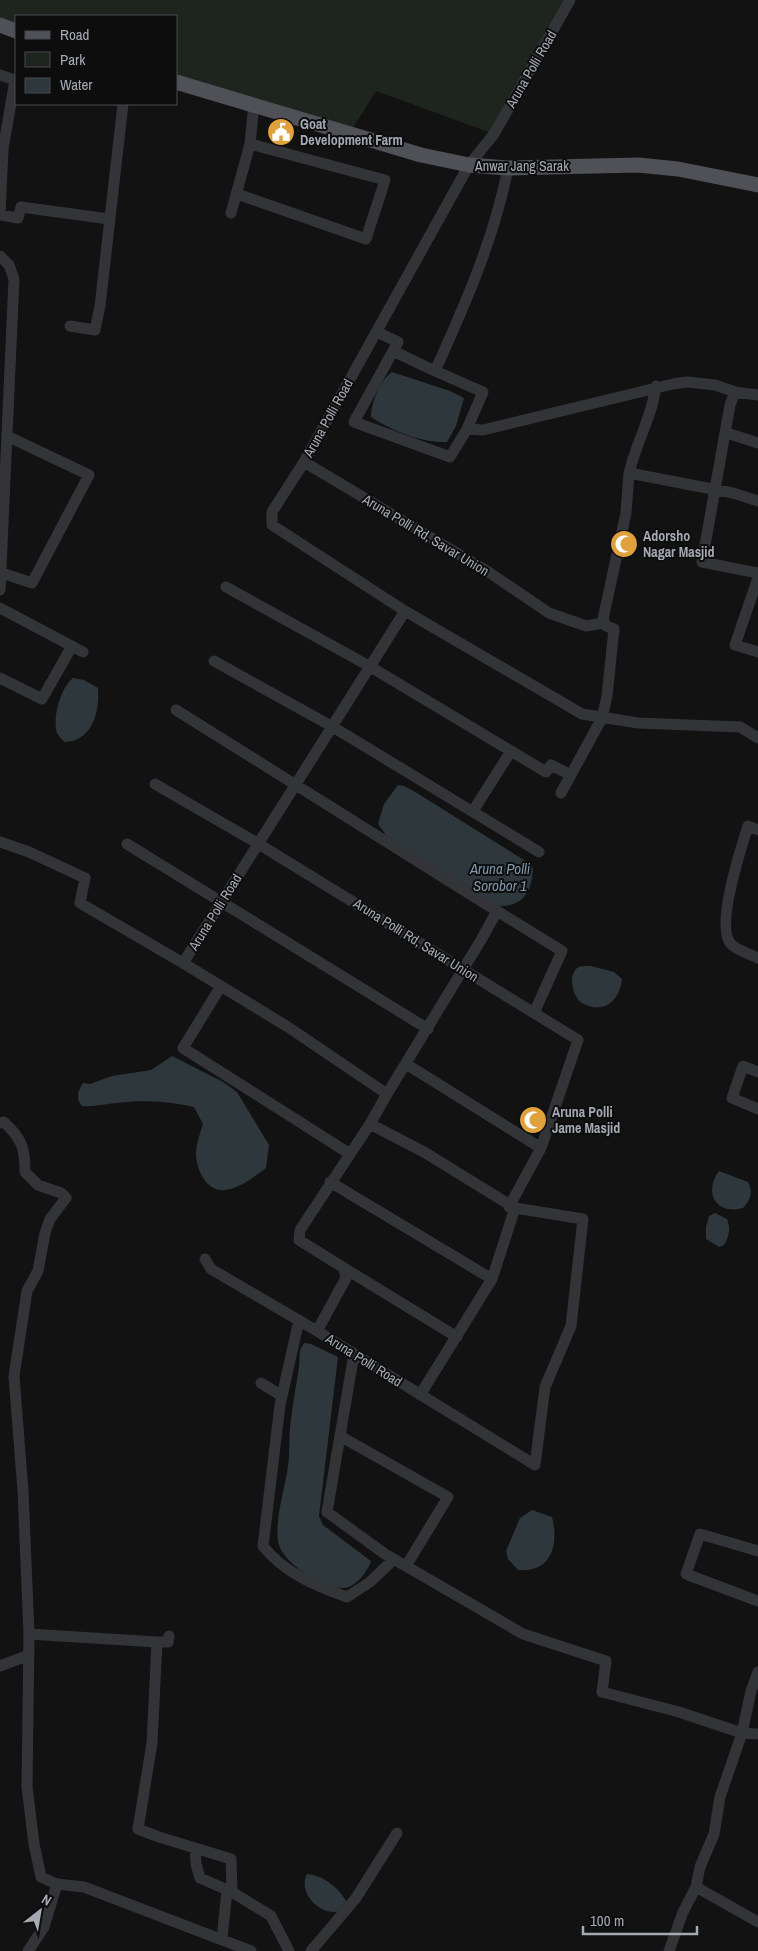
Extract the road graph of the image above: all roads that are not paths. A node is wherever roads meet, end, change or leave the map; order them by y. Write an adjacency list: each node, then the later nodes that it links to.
1 (570, 0): 9 (street, Aruna Polli Road)
2 (0, 26): 3 (main road)
3 (15, 31)
4 (0, 75): 14 (street)
5 (178, 83): 6 (main road, Anwar Jang Sarak)
6 (254, 104): 8 (street); 9 (main road, Anwar Jang Sarak)
7 (123, 105): 15 (street)
8 (250, 144): 12 (street); 12 (street)
9 (469, 166): 10 (main road, Anwar Jang Sarak); 18 (street, Aruna Polli Road)
10 (508, 168): 11 (main road, Anwar Jang Sarak); 20 (street)
11 (758, 185)
12 (237, 194): 13 (street)
13 (231, 213)
14 (0, 215): 15 (street)
15 (109, 219): 17 (street)
16 (0, 256): 26 (street)
17 (70, 326)
18 (377, 332): 19 (street); 28 (street, Aruna Polli Road)
19 (393, 351): 20 (street); 24 (street)
20 (435, 370): 24 (street)
21 (656, 386): 22 (street); 24 (street); 29 (street)
22 (735, 392): 23 (street); 25 (street)
23 (758, 395)
24 (467, 429)
25 (727, 433): 27 (street); 30 (street)
26 (7, 436): 33 (street); 33 (street)
27 (758, 444)
28 (304, 462): 38 (street, Aruna Polli Road); 39 (street, Aruna Polli Rd, Savar Union)
29 (629, 473): 30 (street); 39 (street)
30 (716, 491): 31 (street); 32 (street)
31 (758, 500)
32 (758, 573)
33 (1, 574): 36 (street)
34 (758, 578): 42 (street)
35 (226, 586): 44 (street)
36 (0, 590)
37 (0, 608): 40 (street)
38 (405, 611): 44 (street, Aruna Polli Road); 47 (street)
39 (603, 623): 47 (street)
40 (72, 646): 41 (street); 45 (street)
41 (83, 652)
42 (758, 652)
43 (214, 661): 48 (street)
44 (369, 666): 48 (street, Aruna Polli Road); 50 (street)
45 (0, 678)
46 (176, 710): 53 (street)
47 (602, 718): 49 (street); 51 (street)
48 (333, 727): 53 (street, Aruna Polli Road); 55 (street)
49 (758, 738)
50 (511, 751): 51 (street); 55 (street)
51 (571, 776): 54 (street)
52 (155, 784): 58 (street, Aruna Polli Rd, Savar Union)
53 (297, 784): 58 (street, Aruna Polli Road); 62 (street)
54 (561, 793)
55 (473, 811): 60 (street)
56 (757, 826): 63 (street)
57 (0, 842): 64 (street)
58 (258, 843): 61 (street, Aruna Polli Road); 65 (street, Aruna Polli Rd, Savar Union)
59 (126, 844): 61 (street)
60 (539, 852)
61 (221, 902): 64 (street, Aruna Polli Road); 68 (street)
62 (497, 911): 65 (street); 67 (street)
63 (758, 958)
64 (183, 963): 66 (street, Aruna Polli Road)
65 (463, 970): 67 (street, Aruna Polli Rd, Savar Union); 68 (street)
66 (221, 986): 71 (street, Aruna Polli Road); 76 (street)
67 (534, 1013): 75 (street, Aruna Polli Rd, Savar Union)
68 (428, 1029): 69 (street)
69 (406, 1064): 71 (street); 75 (street)
70 (758, 1072): 72 (street)
71 (387, 1094): 74 (street)
72 (758, 1109)
73 (0, 1123): 94 (street)
74 (370, 1124): 76 (street); 78 (street)
75 (541, 1148): 78 (street)
76 (350, 1154): 77 (street)
77 (330, 1182): 80 (street); 81 (street)
78 (512, 1208): 81 (street); 87 (street, Aruna Polli Road)
79 (205, 1259): 82 (street)
80 (344, 1268): 83 (street, Aruna Polli Road); 84 (street)
81 (492, 1279): 84 (street)
82 (299, 1320): 83 (street); 88 (street)
83 (317, 1331): 85 (street, Aruna Polli Road)
84 (457, 1337): 87 (street)
85 (354, 1354): 87 (street, Aruna Polli Road); 89 (street)
86 (262, 1383): 88 (street)
87 (420, 1395)
88 (282, 1396): 91 (street)
89 (340, 1436): 91 (street); 92 (street)
90 (758, 1551): 93 (street)
91 (394, 1559): 92 (street)
92 (406, 1566): 100 (street)
93 (758, 1601)
94 (29, 1634): 96 (street); 97 (street)
95 (169, 1636): 96 (street)
96 (157, 1642): 103 (street)
97 (29, 1655): 98 (street); 104 (street)
98 (0, 1666)
99 (758, 1672): 100 (street)
100 (742, 1733): 101 (street); 105 (street)
101 (758, 1734)
102 (397, 1834): 112 (street)
103 (195, 1848): 106 (street); 106 (street)
104 (57, 1884): 108 (street); 109 (street)
105 (696, 1887): 107 (street); 113 (street)
106 (230, 1891): 108 (street); 111 (street)
107 (758, 1922)
108 (222, 1939): 110 (street)
109 (28, 1951)
110 (251, 1951)
111 (289, 1951)
112 (311, 1951)
113 (669, 1951)

